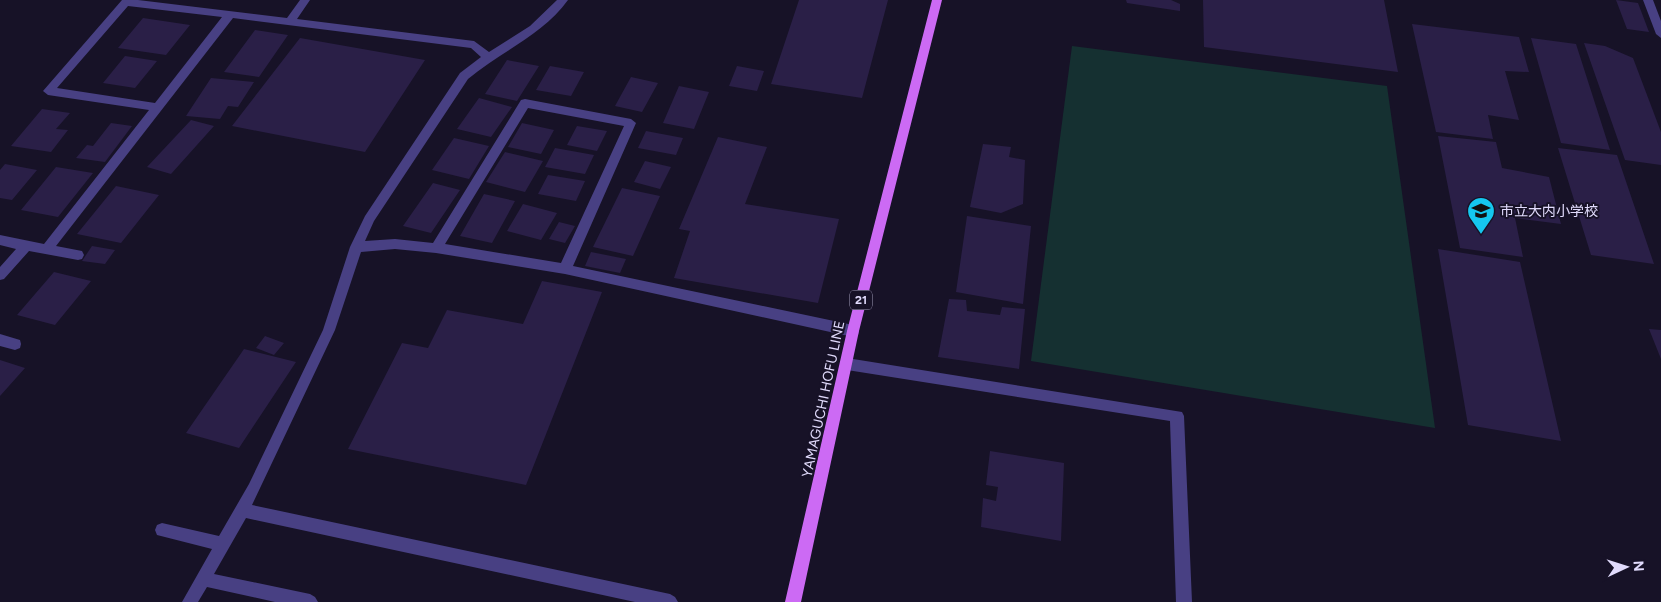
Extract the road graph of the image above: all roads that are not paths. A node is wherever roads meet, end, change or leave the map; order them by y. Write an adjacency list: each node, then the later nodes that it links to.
1 (305, 0): 6 (street)
2 (563, 0): 8 (street)
3 (937, 0): 18 (main road, YAMAGUCHI HOFU LINE / 21)
4 (1648, 0): 7 (street)
5 (230, 14): 6 (street); 9 (street); 9 (street)
6 (290, 21): 8 (street)
7 (1661, 34)
8 (488, 57): 12 (street)
9 (158, 106): 14 (street)
10 (0, 240): 11 (street)
11 (26, 246): 14 (street); 17 (street)
12 (356, 247): 13 (street); 22 (street)
13 (436, 248): 16 (street); 16 (street)
14 (46, 250): 15 (street)
15 (78, 255)
16 (565, 269): 18 (street)
17 (0, 275)
18 (853, 331): 21 (main road, YAMAGUCHI HOFU LINE / 21)
19 (0, 340): 20 (street)
20 (15, 344)
21 (847, 364): 29 (main road, YAMAGUCHI HOFU LINE / 21); 30 (street)
22 (242, 510): 24 (street); 28 (street)
23 (162, 530): 24 (street)
24 (223, 544): 25 (street)
25 (203, 579): 26 (street); 27 (street)
26 (190, 602)
27 (310, 602)
28 (670, 602)
29 (793, 602)
30 (1184, 602)

